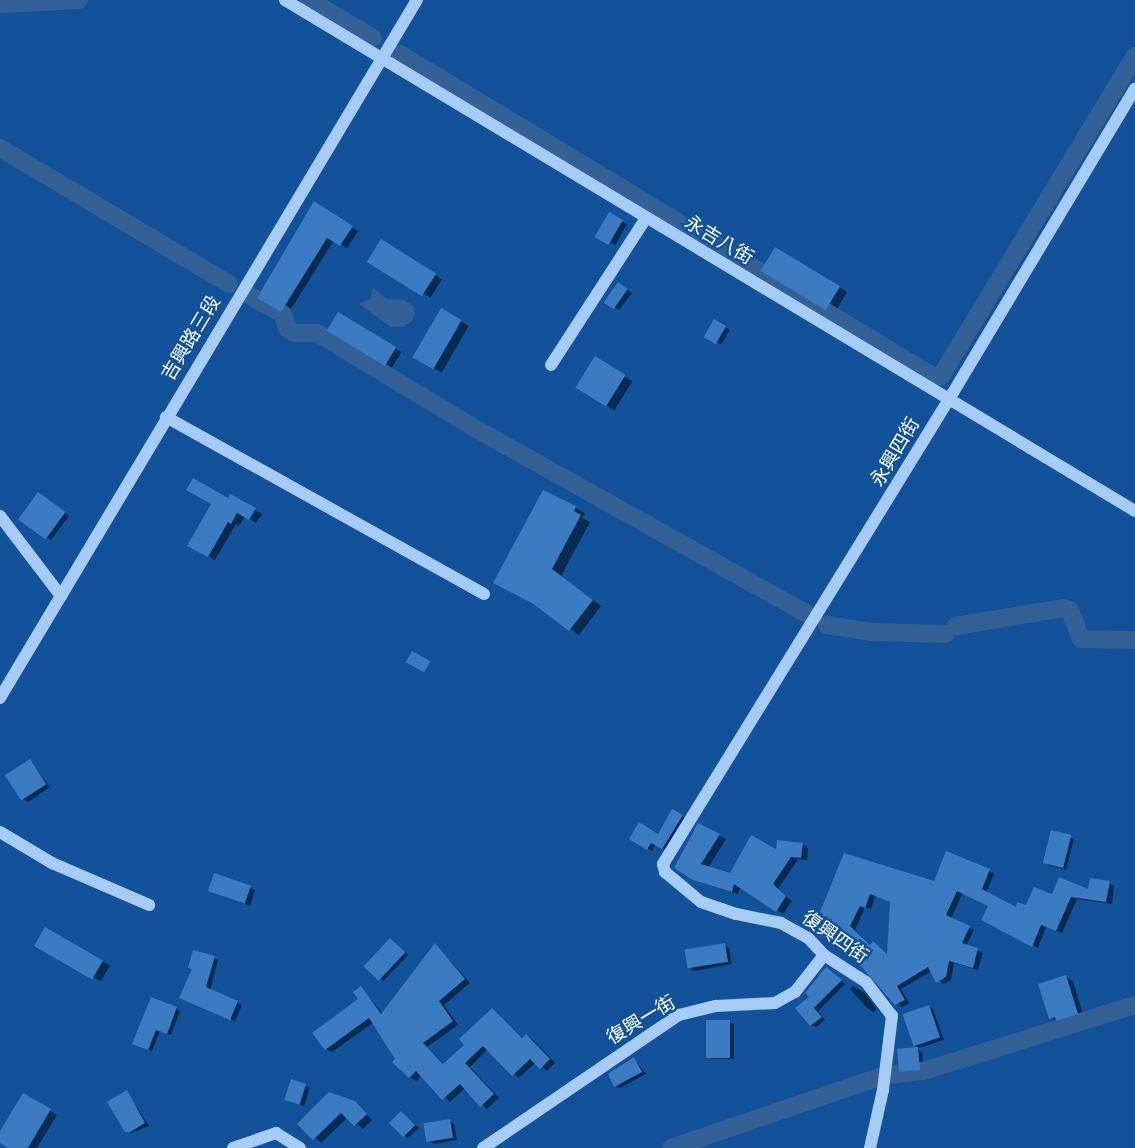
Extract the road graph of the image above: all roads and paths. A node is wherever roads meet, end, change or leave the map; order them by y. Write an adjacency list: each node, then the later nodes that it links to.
1 (285, 0): 3 (street, 永吉八街)
2 (416, 0): 3 (street, 吉興路三段)
3 (383, 58): 5 (street, 永吉八街); 8 (street, 吉興路三段)
4 (1135, 89): 7 (street, 永興四街)
5 (646, 218): 6 (street); 7 (street, 永吉八街)
6 (551, 365)
7 (948, 401): 9 (street, 永吉八街); 15 (street, 永興四街)
8 (166, 417): 11 (street); 12 (street, 吉興路三段)
9 (1135, 511)
10 (0, 516): 12 (street)
11 (484, 594)
12 (61, 596): 13 (street, 吉興路三段)
13 (0, 698)
14 (0, 832): 16 (street)
15 (685, 832): 17 (street, 復興四街)
16 (149, 905)
17 (824, 955): 20 (street, 復興一街); 21 (street, 復興四街)
18 (233, 1148): 19 (street)
19 (300, 1148)
20 (483, 1148)
21 (870, 1148)

